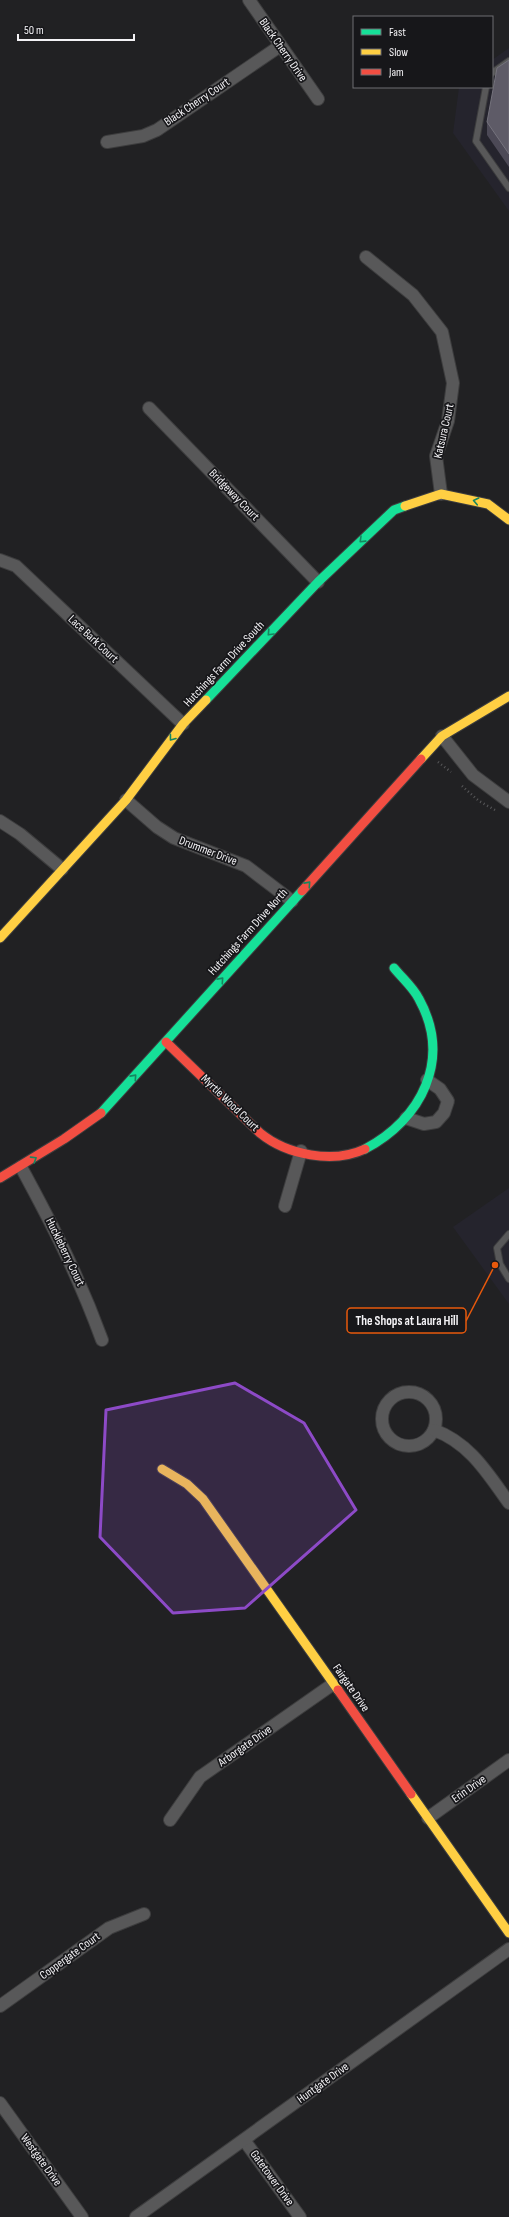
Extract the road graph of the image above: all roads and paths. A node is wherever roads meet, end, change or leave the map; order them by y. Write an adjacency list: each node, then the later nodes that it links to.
1 (249, 0): 2 (street, Black Cherry Drive)
2 (280, 46): 6 (street, Black Cherry Drive); 7 (street, Black Cherry Court)
3 (509, 61): 4 (lane)
4 (493, 72)
5 (486, 88): 8 (lane)
6 (318, 99)
7 (107, 142)
8 (509, 188)
9 (366, 257): 11 (street, Katsura Court)
10 (149, 408): 14 (street, Bridgeway Court)
11 (441, 494): 12 (street, one-way to 11); 14 (street, Hutchings Farm Drive South, one-way to 14)
12 (509, 520)
13 (0, 560): 16 (street, Lace Bark Court)
14 (318, 582): 16 (street, Hutchings Farm Drive South, one-way to 16)
15 (509, 696): 17 (street, Hutchings Farm Drive North)
16 (183, 724): 18 (street, Hutchings Farm Drive South, one-way to 18)
17 (442, 736): 19 (street); 22 (street, Hutchings Farm Drive North, one-way to 17)
18 (126, 800): 21 (street, Hutchings Farm Drive South); 22 (street, Drummer Drive)
19 (509, 802)
20 (0, 821): 21 (street)
21 (62, 869): 23 (street, Hutchings Farm Drive South)
22 (292, 901): 25 (street, Hutchings Farm Drive North, one-way to 22)
23 (0, 938)
24 (394, 968): 26 (street, Myrtle Wood Court)
25 (166, 1042): 28 (street, Myrtle Wood Court); 29 (street, Hutchings Farm Drive North, one-way to 25)
26 (427, 1080): 27 (street, Myrtle Wood Court); 27 (street)
27 (406, 1118): 28 (street, Myrtle Wood Court)
28 (301, 1152): 31 (street)
29 (21, 1167): 30 (street, Hutchings Farm Drive North); 34 (street, Huckleberry Court)
30 (0, 1178)
31 (285, 1206)
32 (509, 1234): 33 (lane)
33 (509, 1279)
34 (102, 1340)
35 (434, 1430): 35 (street); 37 (street)
36 (162, 1469): 38 (street, Fairgate Drive)
37 (509, 1503)
38 (333, 1684): 40 (street, Fairgate Drive); 41 (street, Arborgate Drive)
39 (509, 1760): 40 (street, Erin Drive)
40 (428, 1818): 43 (street, Fairgate Drive)
41 (170, 1820)
42 (144, 1914): 45 (street, Coppergate Court)
43 (509, 1933)
44 (509, 1949): 47 (street, Huntgate Drive)
45 (0, 2006)
46 (0, 2103): 48 (street, Westgate Drive)
47 (244, 2140): 49 (street, Huntgate Drive); 50 (street, Gatetower Drive)
48 (82, 2217)
49 (136, 2217)
50 (300, 2217)

